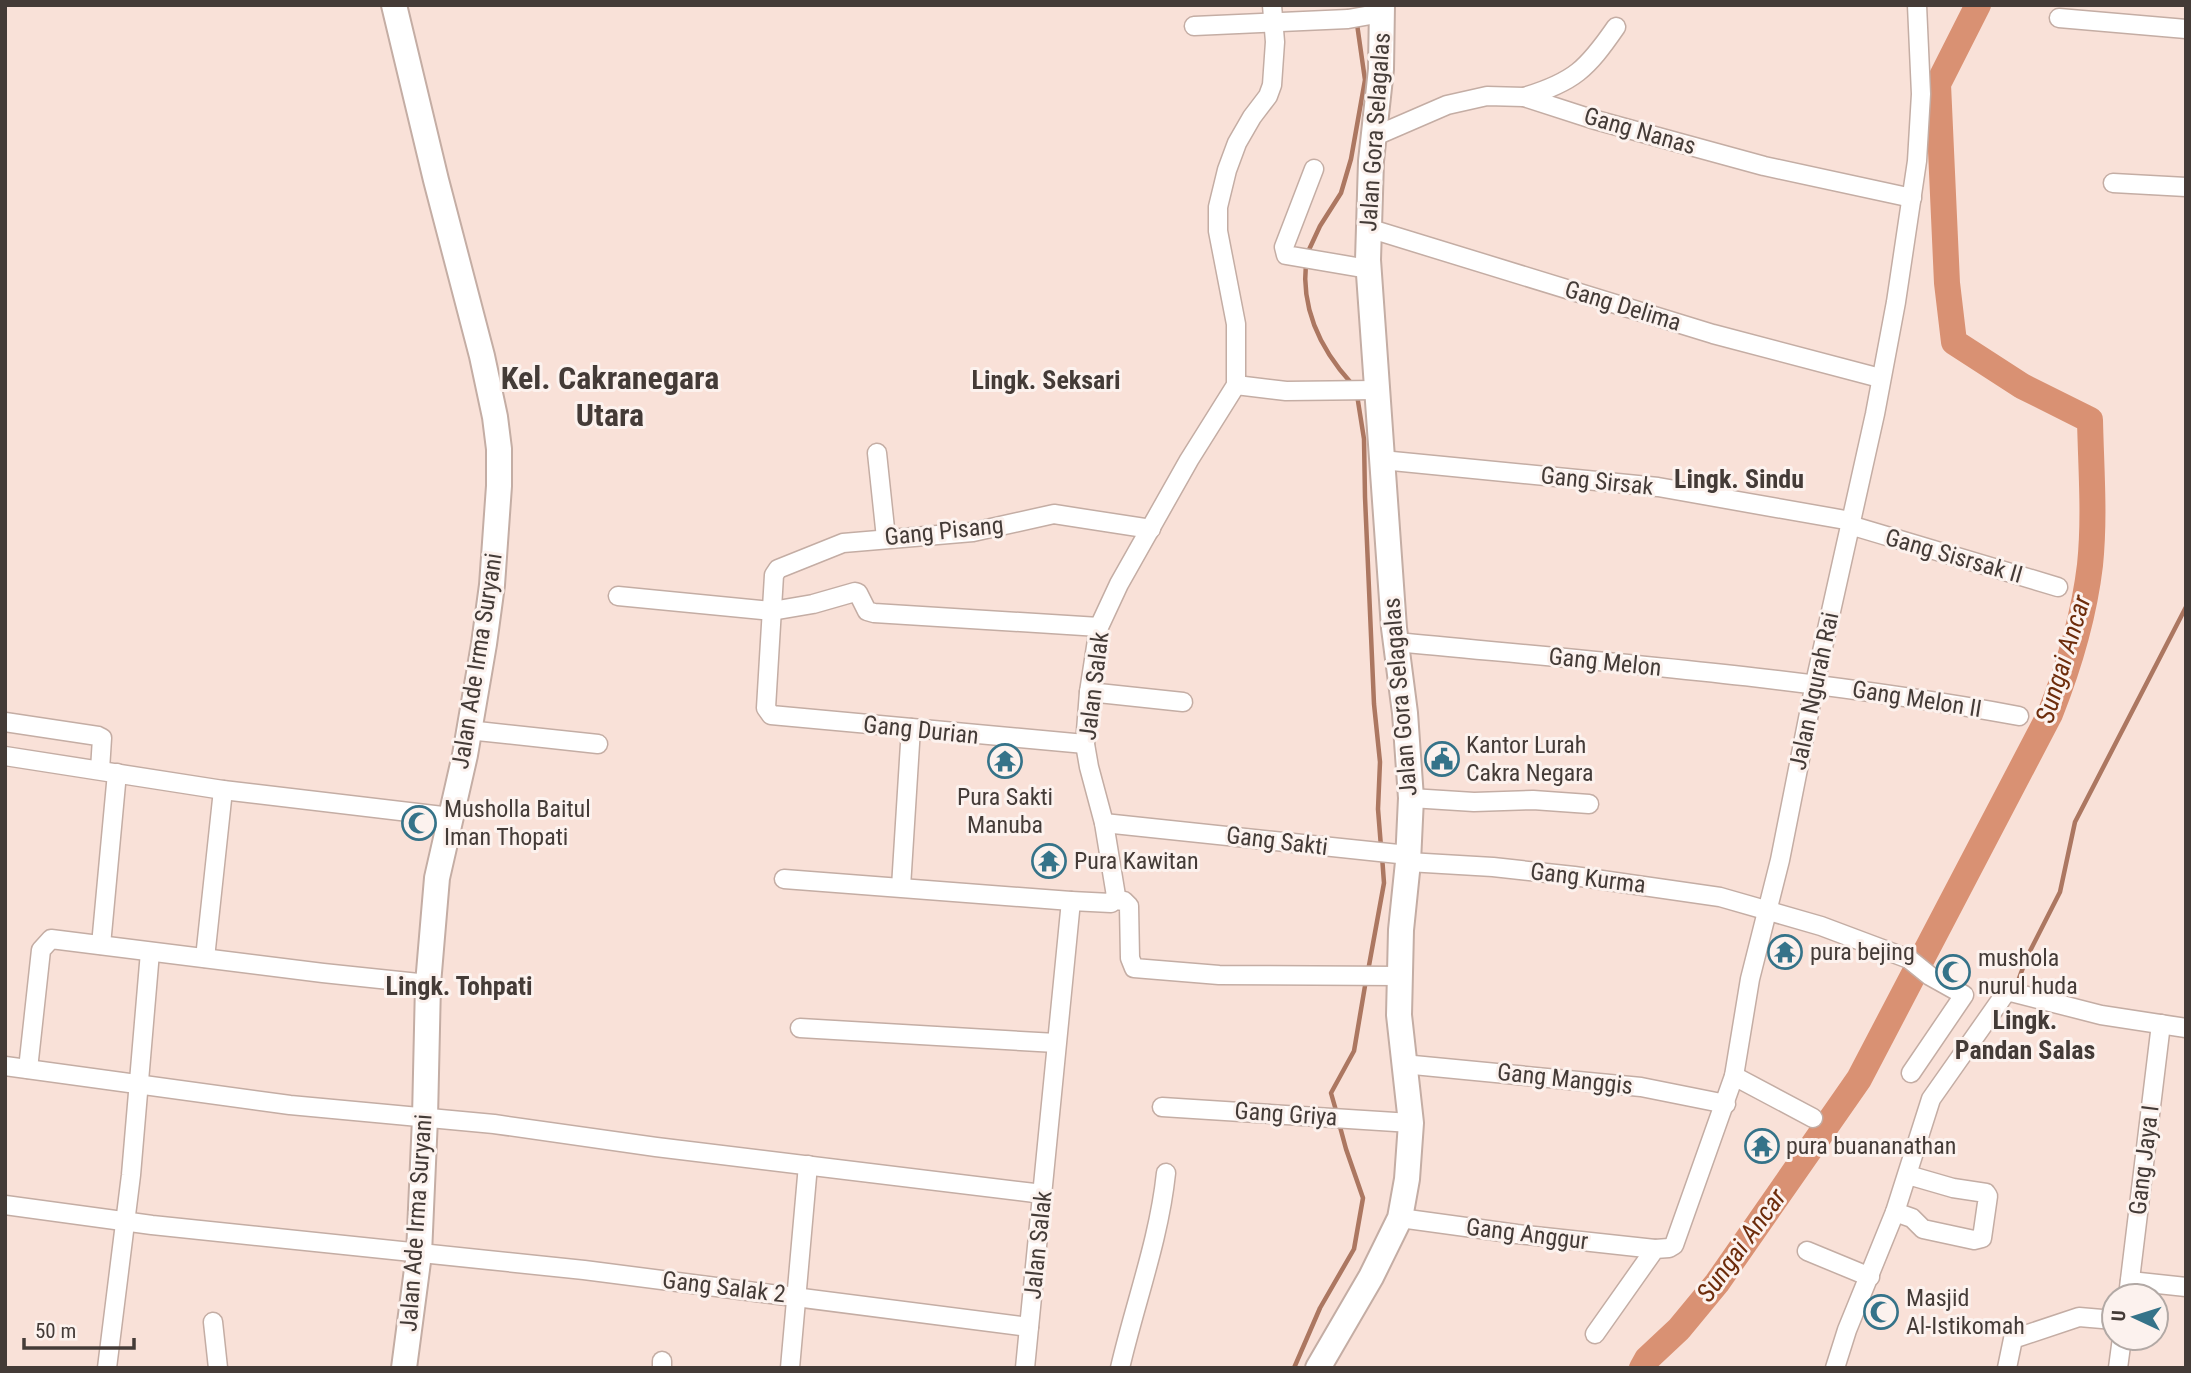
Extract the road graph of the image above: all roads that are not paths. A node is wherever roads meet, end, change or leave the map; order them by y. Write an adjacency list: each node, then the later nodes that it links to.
1 (394, 5): 36 (street, Jalan Ade Irma Suryani)
2 (1917, 5): 14 (street, Jalan Ngurah Rai)
3 (1273, 13): 4 (street); 6 (street); 18 (street)
4 (1369, 13): 10 (street, Jalan Gora Selagalas)
5 (2059, 18): 8 (street)
6 (1194, 26)
7 (1616, 27): 9 (street)
8 (2186, 29)
9 (1524, 97): 10 (street, Gang Nanas); 14 (street, Gang Nanas)
10 (1373, 137): 15 (street, Jalan Gora Selagalas)
11 (1314, 169): 16 (street)
12 (2113, 183): 13 (street)
13 (2186, 187)
14 (1912, 198): 17 (street, Jalan Ngurah Rai)
15 (1368, 228): 16 (street, Jalan Gora Selagalas); 17 (street, Gang Delima)
16 (1368, 269): 19 (street, Jalan Gora Selagalas)
17 (1880, 378): 22 (street, Jalan Ngurah Rai)
18 (1236, 385): 19 (street); 23 (street, Jalan Salak)
19 (1370, 390): 21 (street, Jalan Gora Selagalas)
20 (877, 453): 24 (street)
21 (1382, 460): 22 (street, Gang Sirsak); 29 (street, Jalan Gora Selagalas)
22 (1850, 523): 25 (street, Gang Sisrsak II); 30 (street, Jalan Ngurah Rai)
23 (1151, 529): 24 (street, Gang Pisang); 28 (street, Jalan Salak)
24 (886, 538): 27 (street, Gang Pisang)
25 (2058, 587)
26 (618, 596): 27 (street)
27 (772, 611): 28 (street); 35 (street, Gang Durian)
28 (1099, 627): 31 (street, Jalan Salak)
29 (1395, 642): 30 (street, Gang Melon); 42 (street, Jalan Gora Selagalas)
30 (1815, 683): 33 (street, Gang Melon II); 51 (street, Jalan Ngurah Rai)
31 (1089, 692): 32 (street); 38 (street, Jalan Salak)
32 (1183, 702)
33 (2019, 716)
34 (5, 722): 40 (street)
35 (911, 729): 38 (street, Gang Durian); 48 (street)
36 (468, 730): 37 (street); 44 (street, Jalan Ade Irma Suryani)
37 (598, 744)
38 (1086, 744): 45 (street, Jalan Salak)
39 (5, 756): 40 (street)
40 (108, 771): 41 (street); 52 (street)
41 (223, 790): 44 (street); 54 (street)
42 (1411, 798): 43 (street); 46 (street, Jalan Gora Selagalas)
43 (1589, 804)
44 (451, 817): 56 (street, Jalan Ade Irma Suryani)
45 (1104, 823): 46 (street, Gang Sakti); 49 (street, Jalan Salak)
46 (1403, 857): 51 (street, Gang Kurma); 55 (street, Jalan Gora Selagalas)
47 (784, 878): 48 (street)
48 (901, 887): 50 (street)
49 (1115, 900): 50 (street); 55 (street)
50 (1070, 901): 60 (street, Jalan Salak)
51 (1766, 910): 64 (street, Gang Kurma); 65 (street, Jalan Ngurah Rai)
52 (101, 945): 53 (street); 63 (street)
53 (150, 952): 54 (street); 66 (street)
54 (205, 958): 56 (street)
55 (1390, 976): 61 (street, Jalan Gora Selagalas)
56 (428, 984): 69 (street, Jalan Ade Irma Suryani)
57 (2161, 1024): 59 (street); 74 (street); 84 (street, Gang Jaya I)
58 (800, 1028): 60 (street)
59 (2186, 1028)
60 (1056, 1044): 75 (street, Jalan Salak)
61 (1403, 1064): 67 (street, Gang Manggis); 71 (street, Jalan Gora Selagalas)
62 (5, 1066): 63 (street)
63 (28, 1069): 66 (street)
64 (1910, 1073)
65 (1734, 1076): 67 (street, Jalan Ngurah Rai); 70 (street)
66 (140, 1084): 69 (street); 79 (street)
67 (1726, 1104): 80 (street, Jalan Ngurah Rai)
68 (1162, 1107): 71 (street, Gang Griya)
69 (425, 1118): 72 (street); 82 (street, Jalan Ade Irma Suryani)
70 (1813, 1118)
71 (1410, 1123): 78 (street, Jalan Gora Selagalas)
72 (808, 1166): 75 (street); 85 (street)
73 (1166, 1173): 95 (street)
74 (1914, 1176): 77 (street); 77 (street)
75 (1043, 1194): 88 (street, Jalan Salak)
76 (5, 1205): 79 (street, Gang Salak 2)
77 (1901, 1214): 83 (street)
78 (1400, 1218): 80 (street, Gang Anggur); 96 (street, Jalan Gora Selagalas)
79 (125, 1221): 82 (street, Gang Salak 2); 90 (street)
80 (1655, 1249): 89 (street, Jalan Ngurah Rai)
81 (1807, 1251): 83 (street)
82 (419, 1254): 85 (street, Gang Salak 2); 92 (street, Jalan Ade Irma Suryani)
83 (1870, 1277): 97 (street)
84 (2130, 1282)
85 (798, 1296): 88 (street, Gang Salak 2); 93 (street)
86 (2100, 1319): 98 (street)
87 (212, 1322): 91 (street)
88 (1029, 1327): 94 (street, Jalan Salak)
89 (1595, 1334)
90 (107, 1368)
91 (218, 1368)
92 (404, 1368)
93 (790, 1368)
94 (1025, 1368)
95 (1121, 1368)
96 (1318, 1368)
97 (1835, 1368)
98 (2007, 1368)

